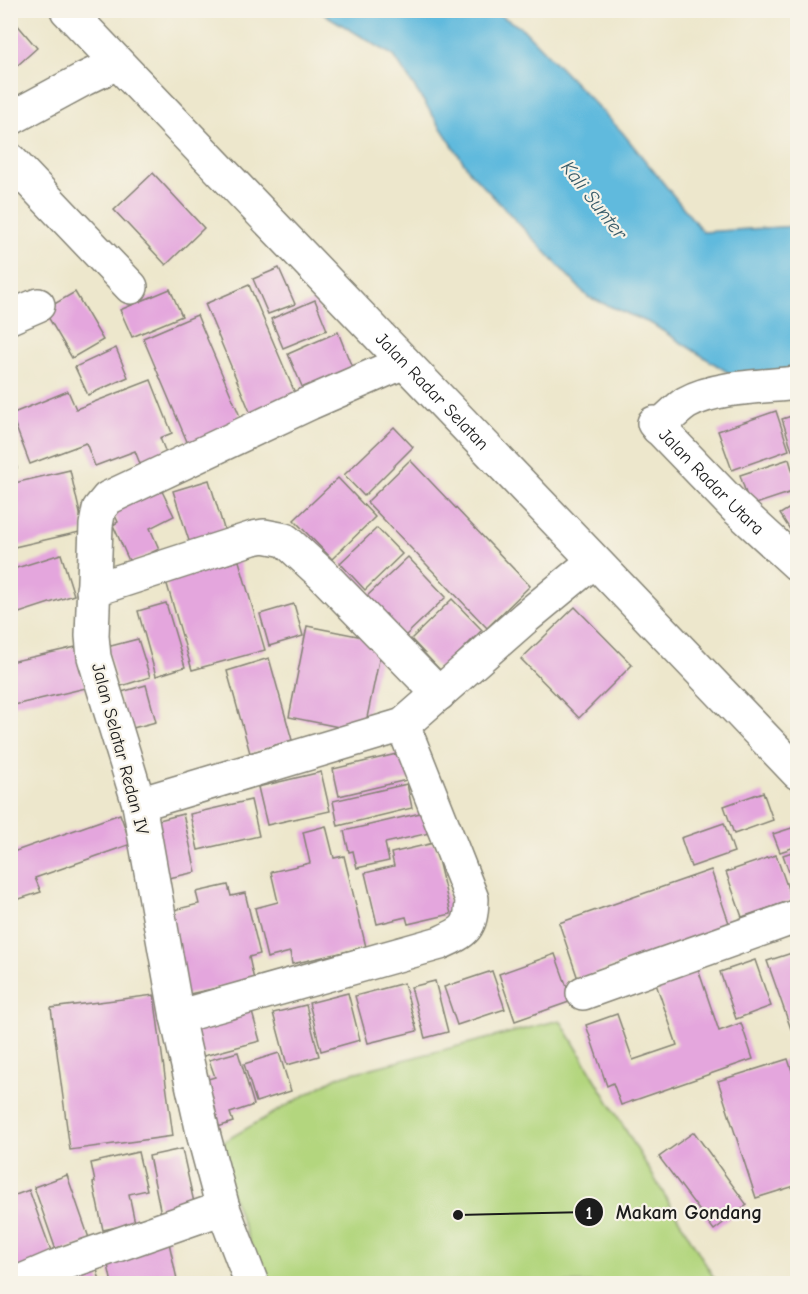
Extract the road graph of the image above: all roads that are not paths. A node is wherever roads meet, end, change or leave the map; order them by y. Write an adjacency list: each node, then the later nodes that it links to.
1 (67, 10): 2 (street, Jalan Radar Selatan)
2 (117, 63): 3 (street); 6 (street, Jalan Radar Selatan)
3 (10, 119)
4 (10, 160): 5 (street)
5 (131, 287)
6 (404, 362): 8 (street, Jalan Radar Selatan); 10 (street, Jalan Selatar Redan IV)
7 (798, 383): 9 (street, Jalan Radar Utara)
8 (594, 561): 11 (street); 13 (street, Jalan Radar Selatan)
9 (798, 565)
10 (93, 590): 11 (street); 14 (street, Jalan Selatar Redan IV)
11 (440, 694): 12 (street)
12 (403, 725): 14 (street); 17 (street)
13 (798, 772)
14 (139, 804): 17 (street, Jalan Selatar Redan IV)
15 (798, 916): 16 (street)
16 (583, 993)
17 (177, 1017): 18 (street, Jalan Selatar Redan IV)
18 (223, 1208): 19 (street); 20 (street, Jalan Selatar Redan IV)
19 (15, 1284)
20 (252, 1284)

